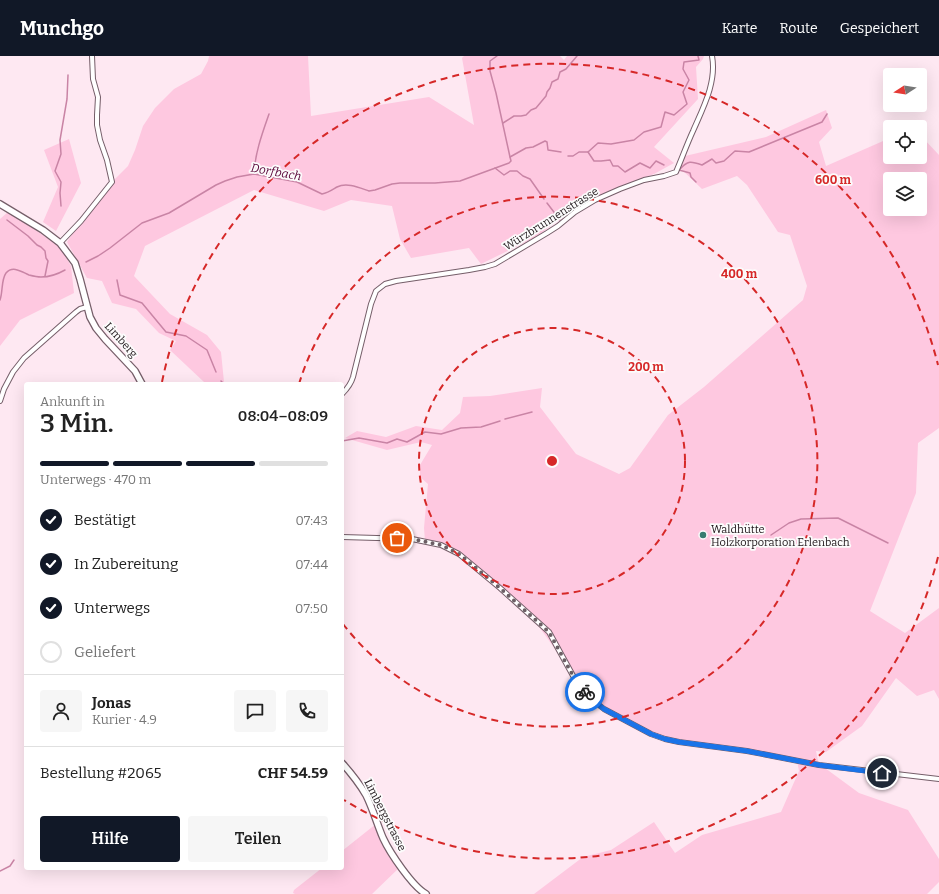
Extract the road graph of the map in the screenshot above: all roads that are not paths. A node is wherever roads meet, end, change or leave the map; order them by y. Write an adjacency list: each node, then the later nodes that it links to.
1 (92, 56): 4 (street)
2 (712, 56): 7 (street, Würzbrunnenstrasse)
3 (0, 204): 4 (street)
4 (60, 243): 5 (street, Limberg)
5 (87, 307): 6 (street, Limberg); 8 (street)
6 (141, 382)
7 (344, 392)
8 (0, 400)
9 (344, 537): 11 (street)
10 (344, 765): 12 (street, Limbergstrasse)
11 (939, 779)
12 (426, 894)

